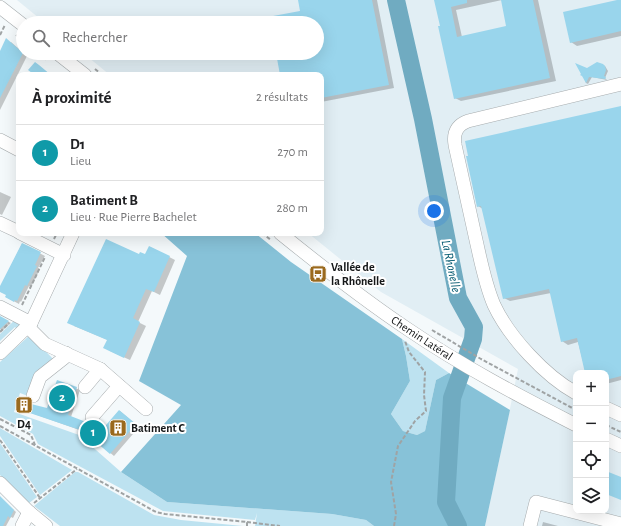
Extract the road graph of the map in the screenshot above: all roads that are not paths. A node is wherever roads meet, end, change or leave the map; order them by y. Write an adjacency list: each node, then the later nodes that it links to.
1 (0, 7): 2 (street)
2 (16, 20)
3 (66, 60): 4 (street)
4 (81, 72)
5 (621, 84): 21 (street)
6 (0, 140): 7 (street)
7 (16, 148)
8 (0, 223): 9 (street)
9 (16, 231)
10 (26, 236): 13 (street)
11 (72, 236): 13 (street)
12 (284, 236): 27 (street, Chemin Latéral)
13 (64, 255): 15 (street)
14 (0, 307): 15 (street)
15 (30, 325): 16 (street); 17 (street)
16 (0, 353)
17 (66, 353): 18 (street); 22 (street)
18 (100, 369): 19 (street); 20 (street)
19 (119, 386): 23 (street); 26 (street)
20 (85, 387)
21 (573, 391)
22 (33, 396)
23 (146, 409)
24 (609, 409): 25 (street)
25 (621, 415)
26 (92, 417)
27 (573, 424)
28 (609, 440): 29 (street)
29 (621, 446)
30 (0, 482): 31 (street)
31 (29, 512): 33 (street); 34 (street)
32 (621, 524): 35 (street)
33 (22, 526)
34 (46, 526)
35 (530, 526)

